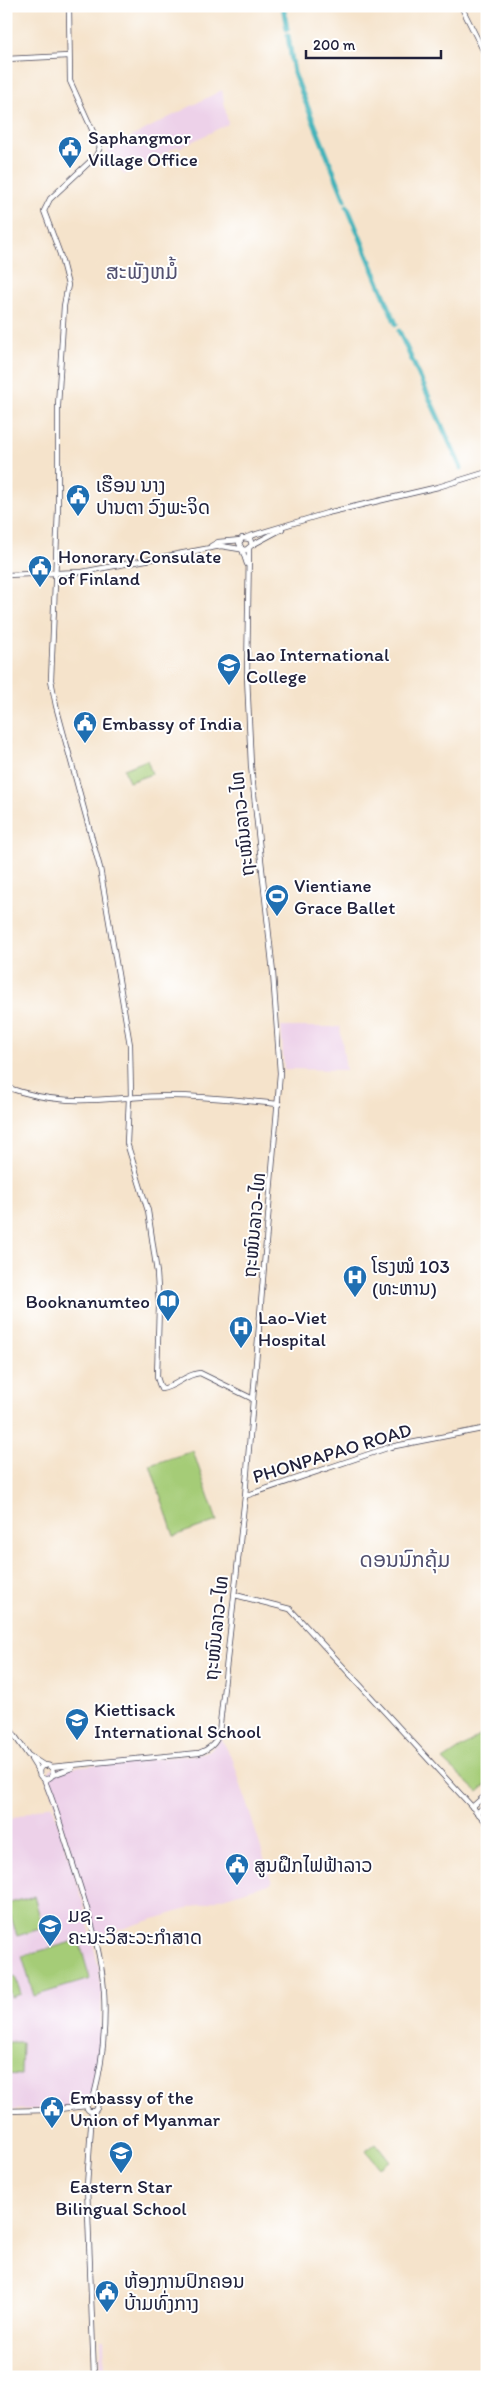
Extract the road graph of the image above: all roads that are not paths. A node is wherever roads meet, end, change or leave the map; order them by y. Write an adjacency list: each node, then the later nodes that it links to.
1 (69, 6): 3 (street)
2 (461, 6): 4 (street)
3 (68, 56): 5 (street); 14 (street)
4 (487, 58)
5 (6, 59)
6 (487, 472): 7 (street)
7 (294, 523): 8 (street); 10 (street)
8 (246, 537): 9 (street); 10 (street)
9 (241, 540): 11 (street); 12 (street, ຖະໜົນລາວ-ໄທ)
10 (250, 547): 12 (street); 13 (street, ຖະໜົນລາວ-ໄທ)
11 (208, 548): 12 (street); 14 (street)
12 (242, 548): 13 (street, ຖະໜົນລາວ-ໄທ)
13 (248, 567): 18 (street, ຖະໜົນລາວ-ໄທ)
14 (54, 573): 15 (street); 17 (street)
15 (6, 575)
16 (6, 1086): 17 (street)
17 (130, 1098): 18 (street); 19 (street)
18 (279, 1104): 19 (street, ຖະໜົນລາວ-ໄທ)
19 (253, 1399): 21 (street, ຖະໜົນລາວ-ໄທ)
20 (487, 1428): 21 (street, PHONPAPAO ROAD)
21 (244, 1496): 22 (street, ຖະໜົນລາວ-ໄທ)
22 (235, 1595): 26 (street, ຖະໜົນລາວ-ໄທ); 34 (street)
23 (6, 1723): 24 (street)
24 (28, 1756): 25 (street); 28 (street)
25 (44, 1766): 27 (street, ຖະໜົນລາວ-ໄທ); 28 (street)
26 (78, 1766): 27 (street, ຖະໜົນລາວ-ໄທ); 29 (street, ຖະໜົນລາວ-ໄທ)
27 (51, 1767): 29 (street)
28 (39, 1772): 30 (street)
29 (51, 1776): 30 (street, ຖະໜົນລາວ-ໄທ); 31 (street)
30 (44, 1779): 31 (street)
31 (50, 1794): 37 (street)
32 (487, 1794): 34 (street)
33 (487, 1804): 35 (street)
34 (472, 1807): 35 (street)
35 (477, 1813): 36 (street)
36 (487, 1823)
37 (93, 2100): 38 (street); 39 (street)
38 (86, 2106): 39 (street); 40 (street)
39 (92, 2111): 41 (street)
40 (6, 2112)
41 (94, 2377)

